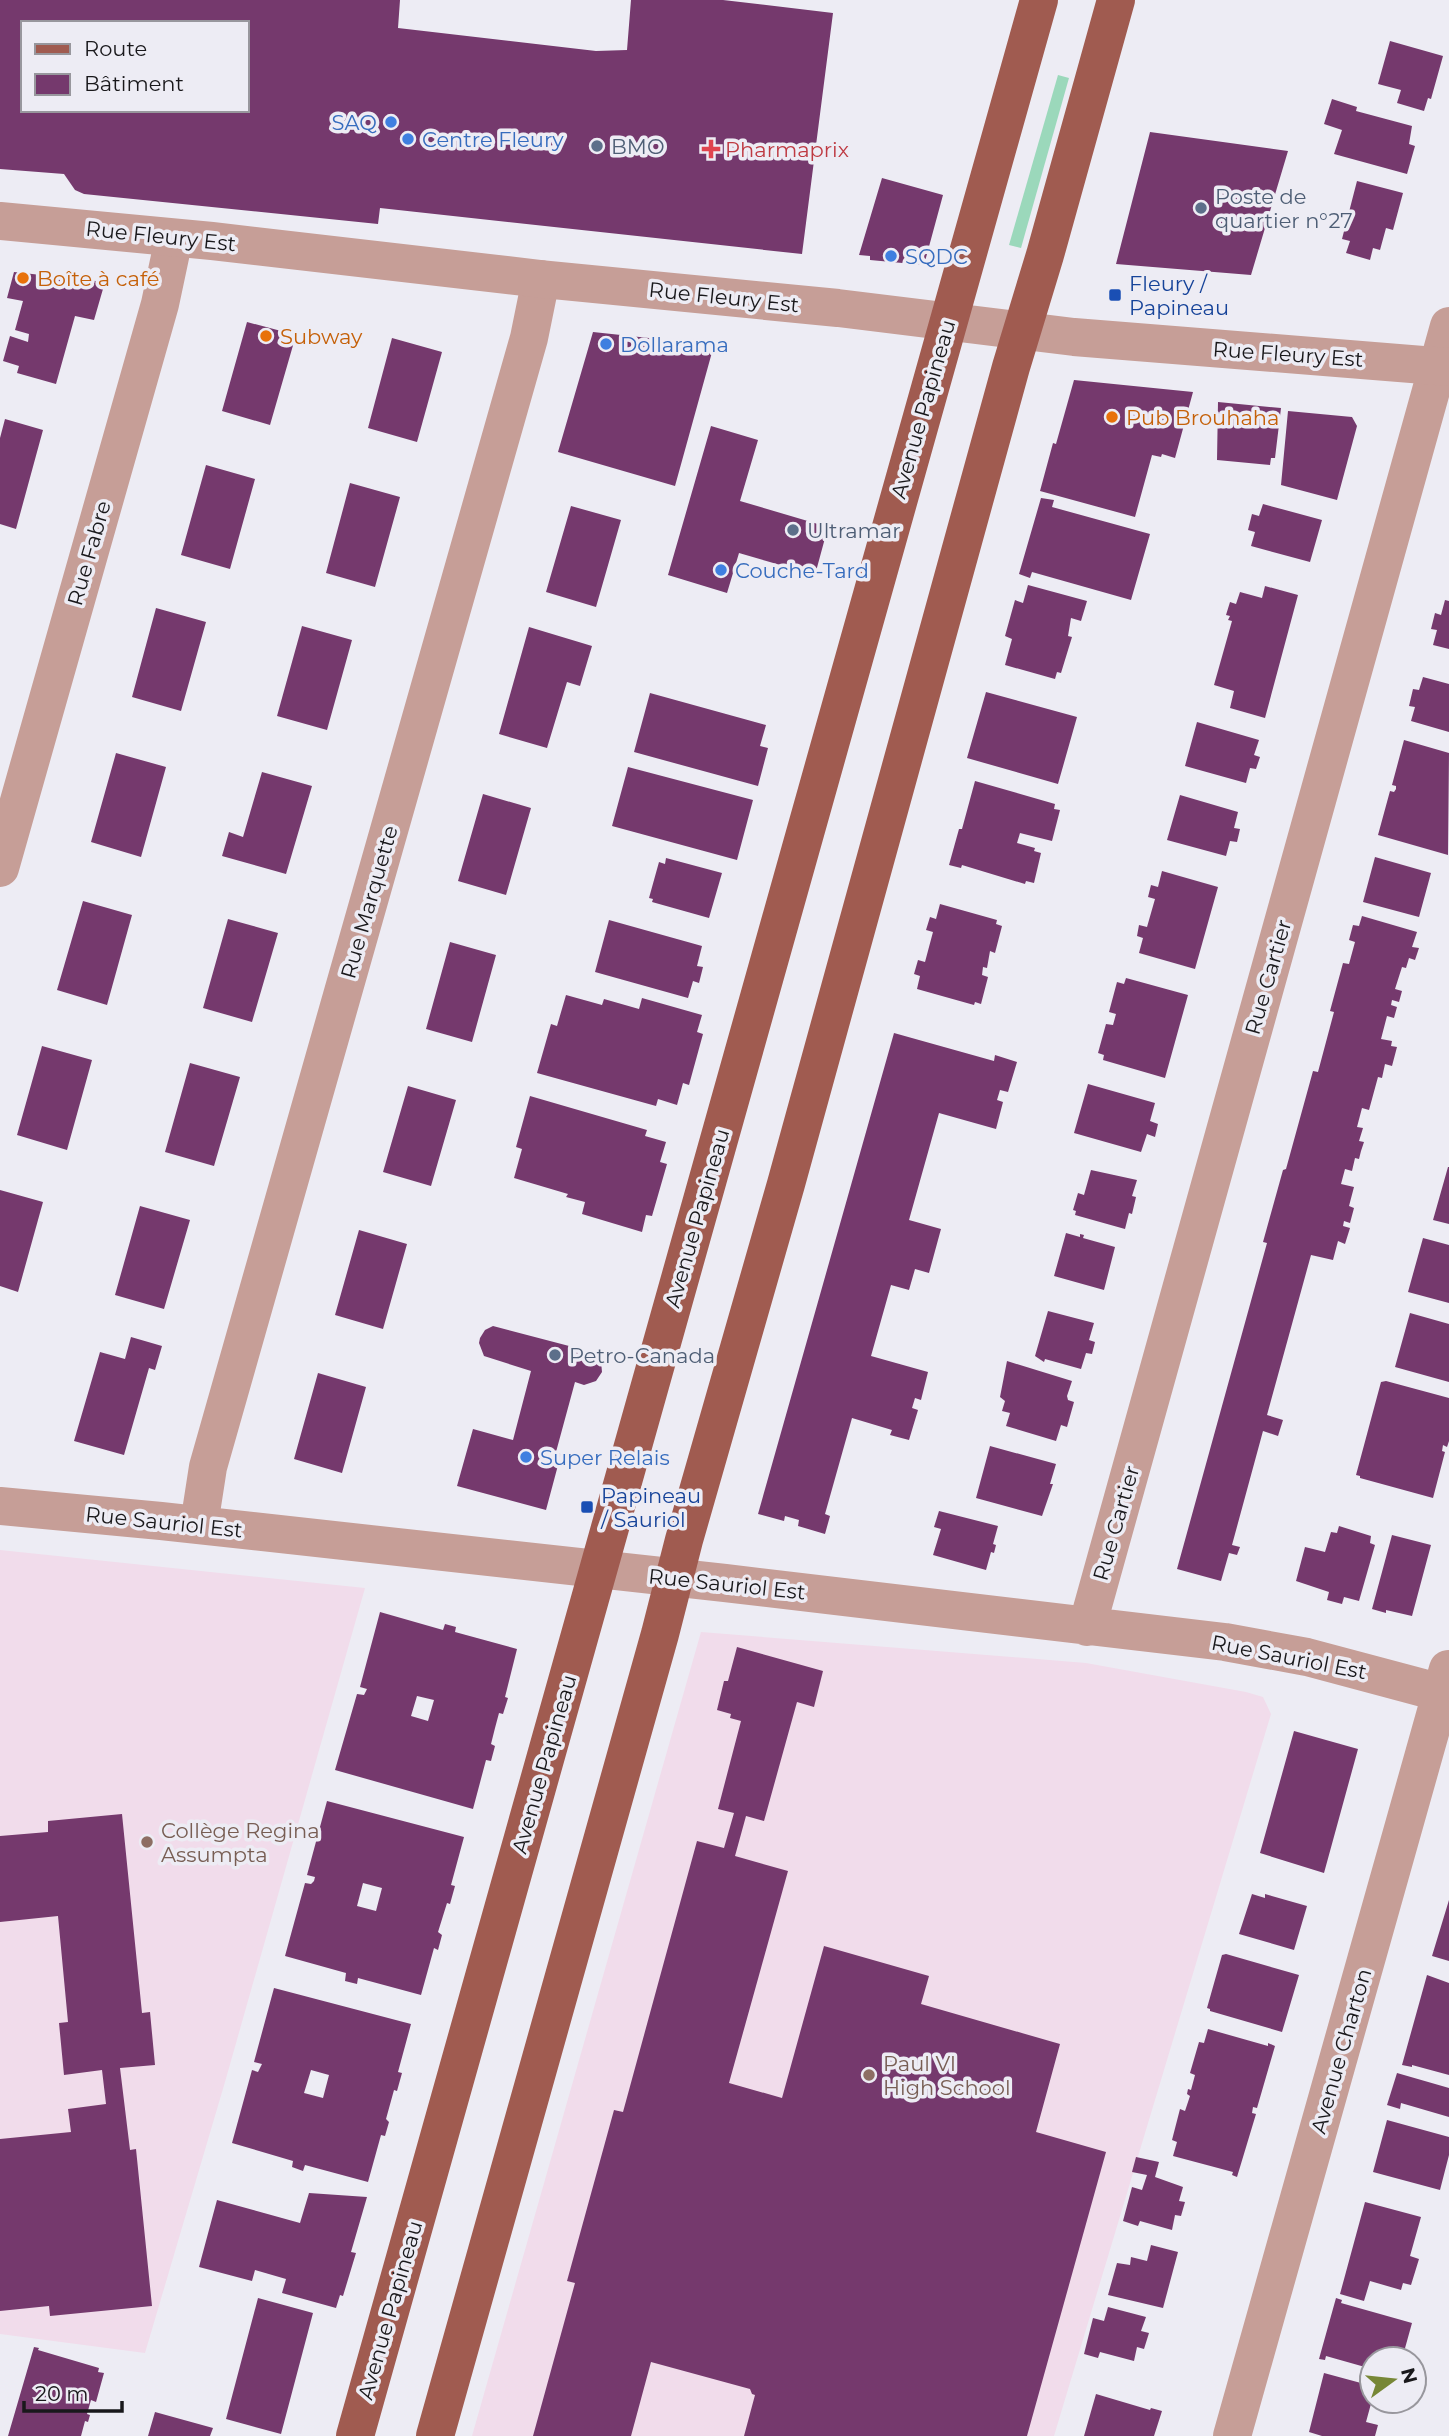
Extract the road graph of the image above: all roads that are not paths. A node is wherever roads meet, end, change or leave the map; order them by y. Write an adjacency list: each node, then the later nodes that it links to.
1 (1039, 0): 6 (main road, Avenue Papineau)
2 (1116, 0): 8 (main road)
3 (0, 221): 4 (street, Rue Fleury Est)
4 (174, 238): 5 (street, Rue Fleury Est); 10 (street, Rue Fabre)
5 (541, 279): 6 (street, Rue Fleury Est); 12 (street, Rue Marquette)
6 (948, 321): 8 (street, Rue Fleury Est); 13 (main road, Avenue Papineau)
7 (1449, 326): 9 (street, Rue Cartier)
8 (1022, 331): 9 (street, Rue Fleury Est); 14 (main road)
9 (1444, 366): 15 (street, Rue Cartier)
10 (0, 868)
11 (0, 1506): 12 (street, Rue Sauriol Est)
12 (199, 1525): 13 (street, Rue Sauriol Est)
13 (598, 1570): 14 (street, Rue Sauriol Est); 17 (main road, Avenue Papineau)
14 (674, 1579): 15 (street, Rue Sauriol Est); 18 (main road)
15 (1087, 1628): 16 (street, Rue Sauriol Est)
16 (1447, 1685): 19 (street, Avenue Charton)
17 (355, 2436)
18 (435, 2436)
19 (1232, 2436)

